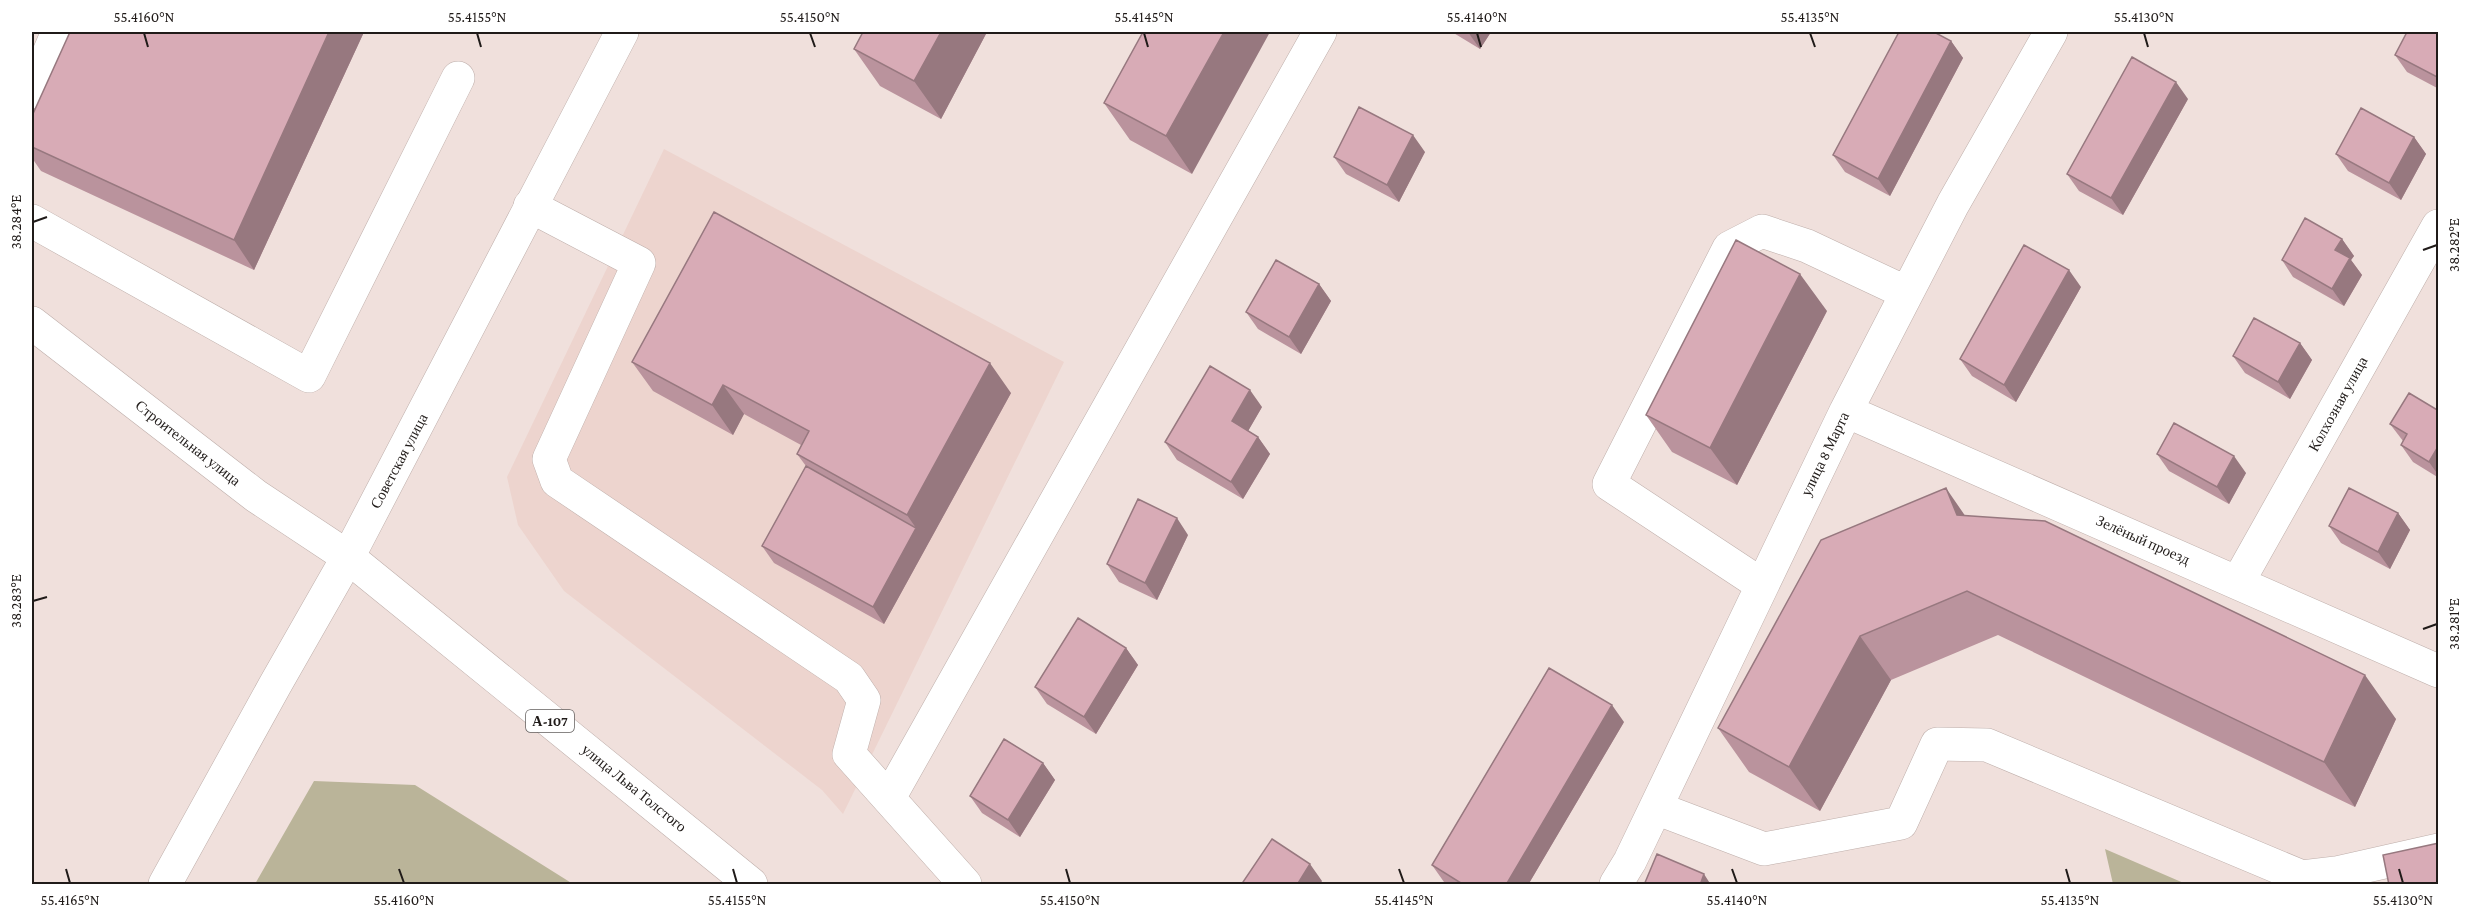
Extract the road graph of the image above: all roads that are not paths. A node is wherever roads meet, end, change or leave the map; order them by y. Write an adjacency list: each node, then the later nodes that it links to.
1 (58, 32): 6 (main road)
2 (622, 32): 7 (main road, Советская улица)
3 (1320, 32): 17 (main road)
4 (2051, 32): 10 (main road, улица 8 Марта)
5 (458, 78): 8 (main road)
6 (32, 92)
7 (530, 206): 13 (main road, Советская улица); 17 (main road)
8 (32, 221)
9 (2439, 226): 14 (main road, Колхозная улица)
10 (1907, 293): 12 (main road, улица 8 Марта); 15 (main road)
11 (32, 323): 13 (main road, Строительная улица / А-107)
12 (1846, 411): 14 (main road, Зелёный проезд); 15 (main road, улица 8 Марта)
13 (348, 557): 21 (main road, Советская улица); 22 (main road, улица Льва Толстого / А-107)
14 (2238, 582): 16 (main road, Зелёный проезд)
15 (1762, 585): 18 (main road, улица 8 Марта)
16 (2439, 671)
17 (889, 798): 23 (main road)
18 (1656, 808): 20 (main road); 24 (main road, улица 8 Марта)
19 (2439, 850): 20 (main road)
20 (2337, 879)
21 (165, 885)
22 (752, 885)
23 (965, 885)
24 (1616, 885)

